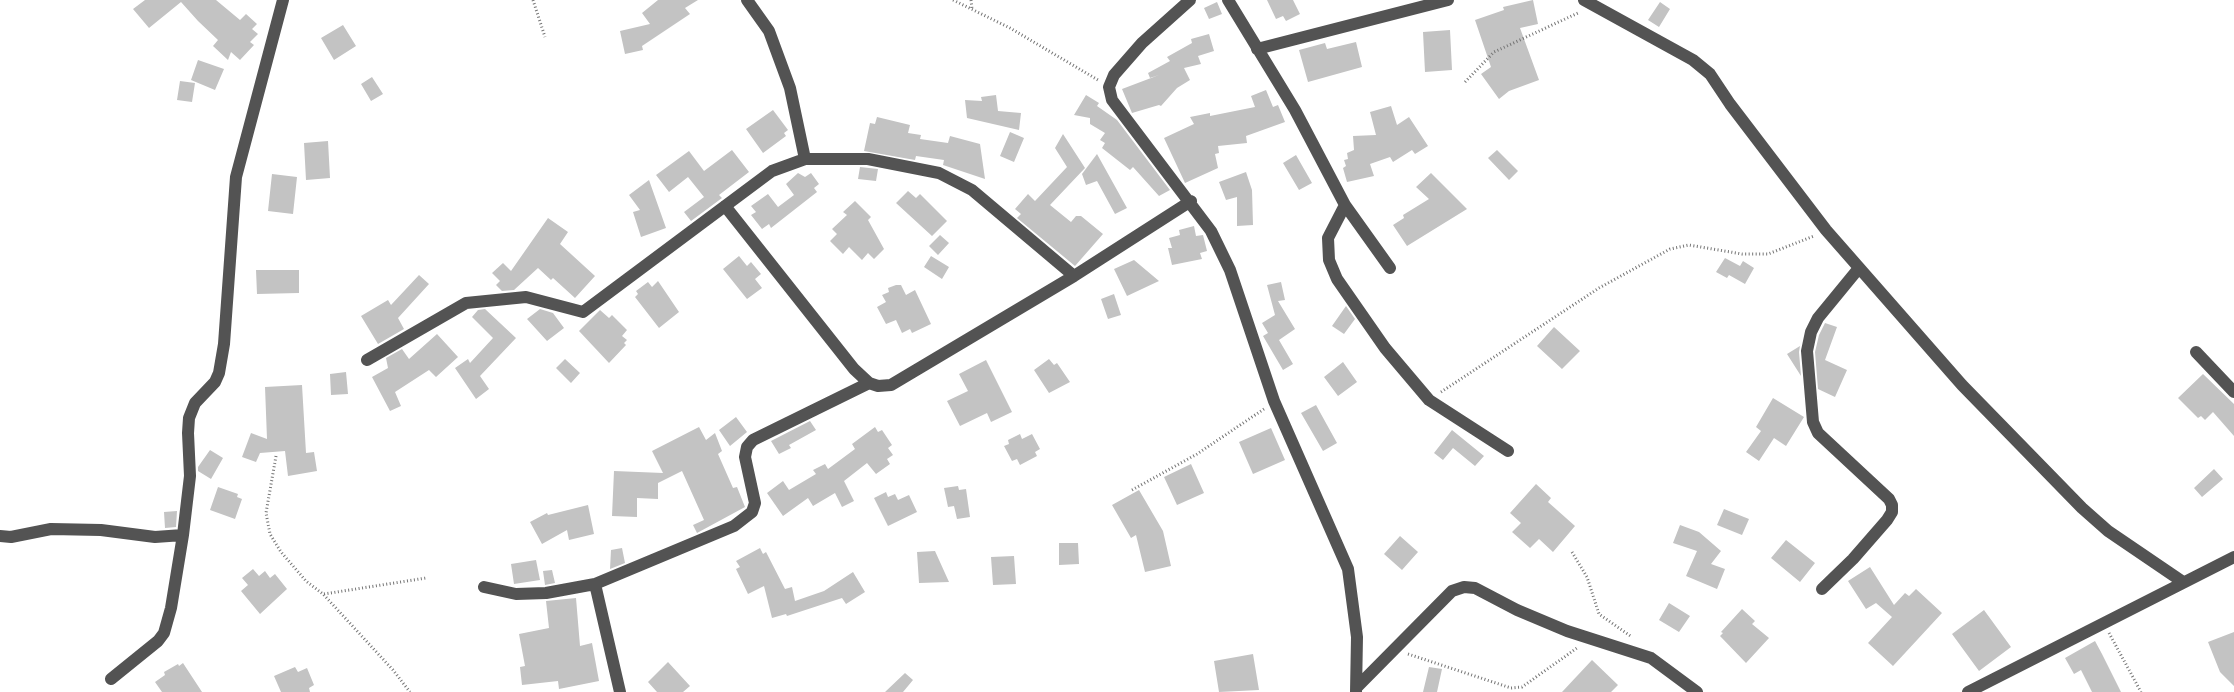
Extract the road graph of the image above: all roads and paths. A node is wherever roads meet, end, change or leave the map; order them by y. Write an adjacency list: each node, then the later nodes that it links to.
1 (283, 0): 32 (street)
2 (533, 0): 11 (path)
3 (747, 0): 15 (street)
4 (953, 0): 10 (path)
5 (972, 0): 10 (path)
6 (1190, 0): 14 (street)
7 (1228, 0): 12 (street)
8 (1448, 0): 12 (street)
9 (1588, 3): 13 (path); 19 (street)
10 (972, 9): 14 (path)
11 (545, 37)
12 (1257, 49): 17 (street)
13 (1465, 82)
14 (1109, 87): 16 (street)
15 (805, 159): 18 (street); 22 (street)
16 (1191, 201): 22 (street); 28 (street)
17 (1345, 205): 20 (street); 27 (street)
18 (725, 206): 24 (street); 25 (street)
19 (1826, 230): 21 (street); 27 (path)
20 (1390, 268)
21 (1859, 268): 37 (street); 40 (street)
22 (1074, 276): 25 (street)
23 (2196, 352): 26 (street)
24 (367, 360)
25 (869, 383): 38 (street)
26 (2234, 392)
27 (1430, 400): 29 (street)
28 (1274, 401): 31 (path); 47 (street)
29 (1508, 452)
30 (276, 456): 41 (path)
31 (1132, 490)
32 (184, 535): 33 (street); 46 (street)
33 (0, 536)
34 (1572, 552): 44 (path)
35 (2234, 557): 37 (street)
36 (426, 578): 41 (path)
37 (2183, 582): 42 (street)
38 (595, 584): 39 (street); 49 (street)
39 (484, 587)
40 (1822, 589)
41 (323, 594): 48 (path)
42 (2104, 624): 51 (street); 52 (path)
43 (1592, 638): 45 (path); 45 (street); 50 (street)
44 (1635, 639)
45 (1395, 649): 47 (street)
46 (111, 679)
47 (1357, 689)
48 (410, 692)
49 (620, 692)
50 (1697, 692)
51 (1968, 692)
52 (2141, 692)

